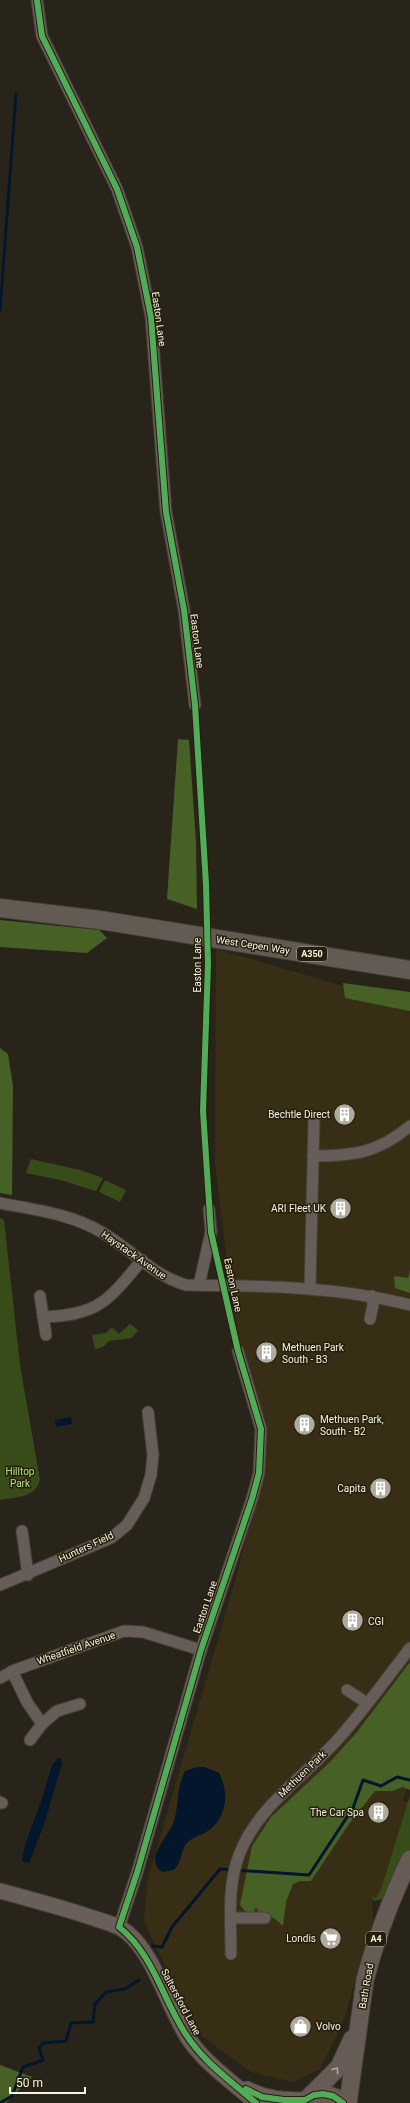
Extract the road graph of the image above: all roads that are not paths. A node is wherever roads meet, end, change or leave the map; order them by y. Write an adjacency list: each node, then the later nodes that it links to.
1 (37, 0): 2 (street, Easton Lane)
2 (195, 705)
3 (0, 908): 4 (highway, West Cepen Way / A350)
4 (410, 970)
5 (314, 1120): 7 (street)
6 (409, 1130): 7 (street)
7 (313, 1156): 12 (street)
8 (0, 1203): 10 (street, Haystack Avenue)
9 (209, 1209): 11 (street)
10 (142, 1260): 11 (street, Haystack Avenue); 16 (street)
11 (199, 1285): 12 (street)
12 (310, 1288): 14 (street)
13 (40, 1296): 16 (street)
14 (372, 1296): 15 (street); 17 (street)
15 (410, 1305)
16 (43, 1317): 18 (street)
17 (370, 1319)
18 (46, 1335)
19 (238, 1351): 25 (street, Easton Lane)
20 (148, 1412): 22 (street, Hunters Field)
21 (22, 1531): 22 (street)
22 (28, 1574): 23 (street, Hunters Field)
23 (0, 1585)
24 (410, 1648): 29 (street, Methuen Park)
25 (201, 1650): 26 (street, Wheatfield Avenue); 37 (street, Easton Lane)
26 (12, 1672): 27 (street, Wheatfield Avenue); 31 (street)
27 (0, 1678)
28 (348, 1690): 29 (street)
29 (367, 1703): 35 (street, Methuen Park)
30 (80, 1704): 31 (street)
31 (42, 1724): 32 (street)
32 (30, 1740)
33 (410, 1859): 39 (main road, Bath Road / A4)
34 (0, 1891): 37 (main road, Saltersford Lane)
35 (232, 1918): 36 (street); 38 (street, Methuen Park)
36 (265, 1918)
37 (119, 1927): 40 (main road, Saltersford Lane)
38 (231, 1954)
39 (359, 2024): 41 (main road, Bath Road / A4, one-way to 39); 44 (main road, Bath Road / A4)
40 (232, 2081): 41 (main road, Saltersford Lane); 42 (main road, Saltersford Lane)
41 (305, 2100): 43 (main road)
42 (256, 2103)
43 (343, 2103)
44 (348, 2103)

